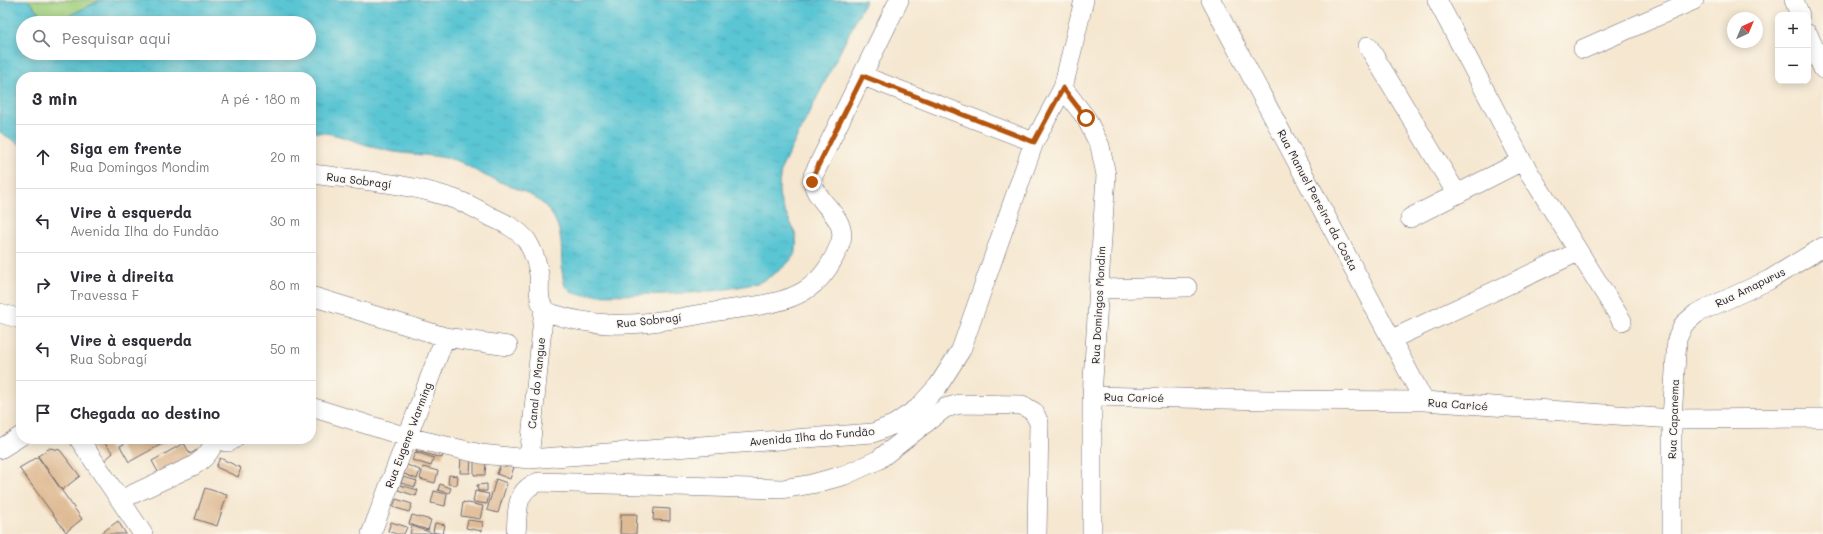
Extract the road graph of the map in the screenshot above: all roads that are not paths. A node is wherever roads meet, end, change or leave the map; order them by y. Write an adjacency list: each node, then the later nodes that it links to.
1 (899, 0): 12 (street, Rua Sobragí)
2 (1084, 0): 13 (street, Avenida Ilha do Fundão)
3 (1211, 0): 30 (street, Rua Manuel Pereira da Costa)
4 (1437, 0): 15 (street)
5 (1694, 0): 10 (street)
6 (1794, 0): 7 (street)
7 (1799, 12)
8 (1811, 41): 11 (street)
9 (1368, 46): 17 (street)
10 (1583, 48)
11 (1823, 69)
12 (863, 76): 14 (street); 24 (street, Rua Sobragí)
13 (1063, 88): 14 (street, Avenida Ilha do Fundão); 22 (street, Rua Domingos Mondim)
14 (1034, 142): 42 (street, Avenida Ilha do Fundão)
15 (1522, 161): 17 (street); 20 (street)
16 (316, 175): 24 (street, Rua Sobragí)
17 (1457, 194): 18 (street)
18 (1410, 218)
19 (1823, 247): 26 (street, Rua Amapurus)
20 (1578, 252): 28 (street); 30 (street)
21 (1187, 287): 22 (street)
22 (1099, 289): 32 (street, Rua Domingos Mondim)
23 (316, 298): 29 (street)
24 (544, 308): 42 (street, Canal do Mangue)
25 (0, 313): 27 (street)
26 (1697, 313): 36 (street, Rua Capanema)
27 (16, 318)
28 (1622, 321)
29 (445, 337): 31 (street); 37 (street, Rua Eugene Warming)
30 (1392, 339): 33 (street, Rua Manuel Pereira da Costa)
31 (508, 346)
32 (1092, 396): 33 (street, Rua Caricé); 48 (street, Rua Domingos Mondim)
33 (1424, 401): 36 (street, Rua Caricé)
34 (316, 409): 37 (street, Avenida Ilha do Fundão)
35 (1823, 418): 36 (street, Rua Caricé)
36 (1672, 419): 49 (street, Rua Capanema)
37 (407, 437): 42 (street, Avenida Ilha do Fundão); 45 (street, Rua Eugene Warming)
38 (16, 439): 41 (street)
39 (82, 444): 43 (street)
40 (213, 444): 43 (street)
41 (0, 449)
42 (529, 459)
43 (120, 500): 44 (street)
44 (143, 534)
45 (371, 534)
46 (516, 534): 47 (street)
47 (1037, 534)
48 (1092, 534)
49 (1672, 534)

